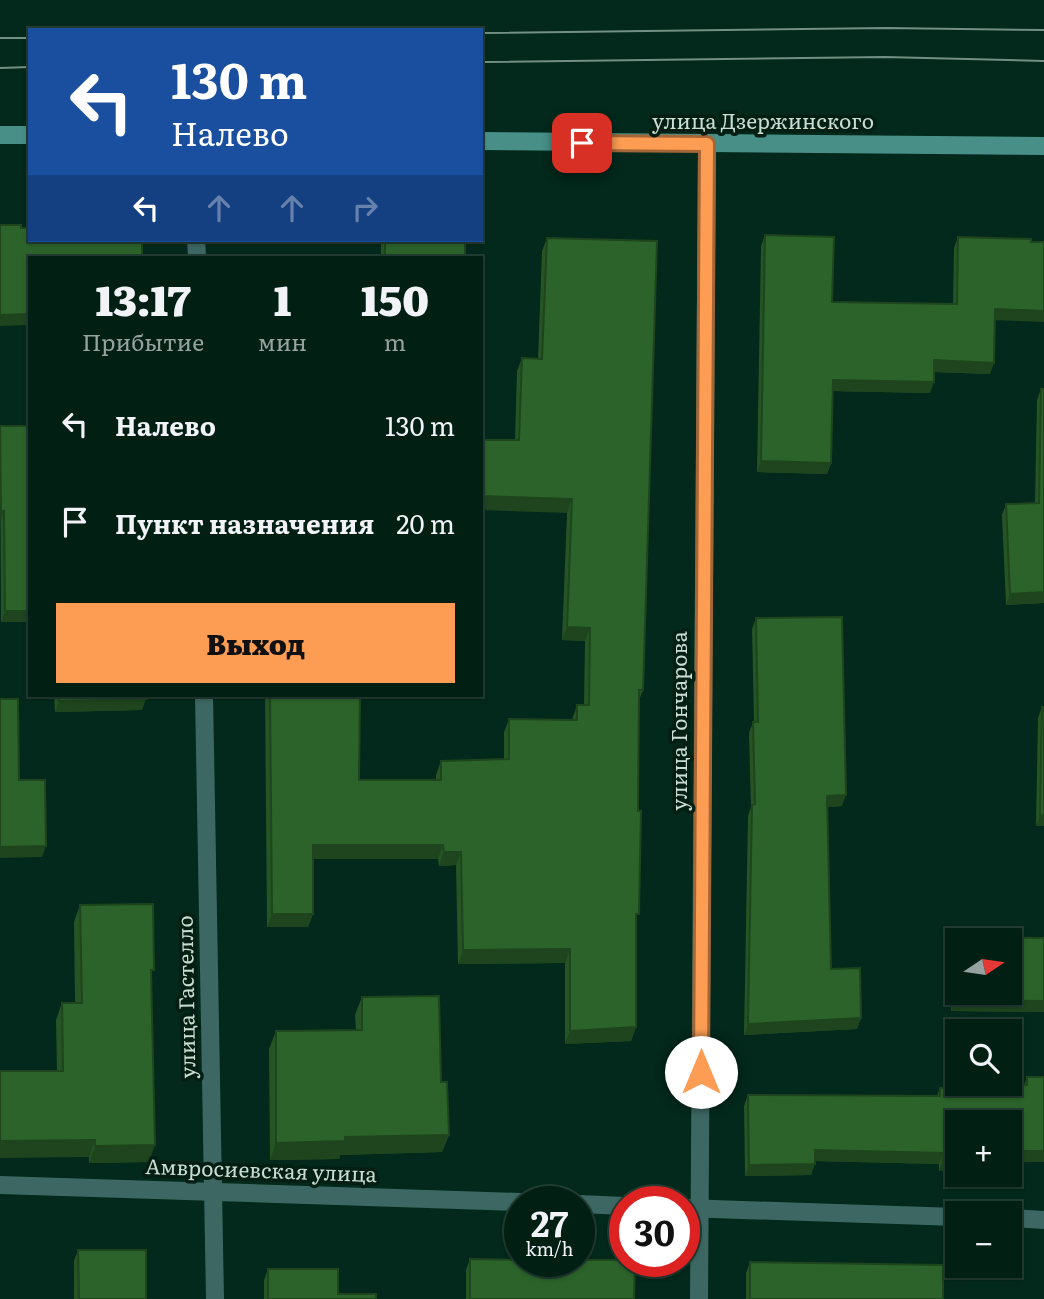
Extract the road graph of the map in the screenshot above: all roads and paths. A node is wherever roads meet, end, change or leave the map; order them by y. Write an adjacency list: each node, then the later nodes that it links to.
1 (0, 135): 2 (main road)
2 (28, 135)
3 (483, 141): 4 (main road, улица Дзержинского)
4 (707, 144): 5 (main road, улица Дзержинского); 8 (street, улица Гончарова)
5 (1044, 146)
6 (204, 697): 9 (street, улица Гастелло)
7 (0, 1185): 9 (street, Амвросиевская улица)
8 (692, 1186)
9 (213, 1192): 10 (street, Амвросиевская улица); 16 (street, улица Гастелло)
10 (504, 1201)
11 (700, 1208): 12 (street)
12 (945, 1217)
13 (1022, 1219): 14 (street)
14 (1044, 1220)
15 (697, 1277): 17 (street, улица Гончарова)
16 (215, 1299)
17 (699, 1299)

